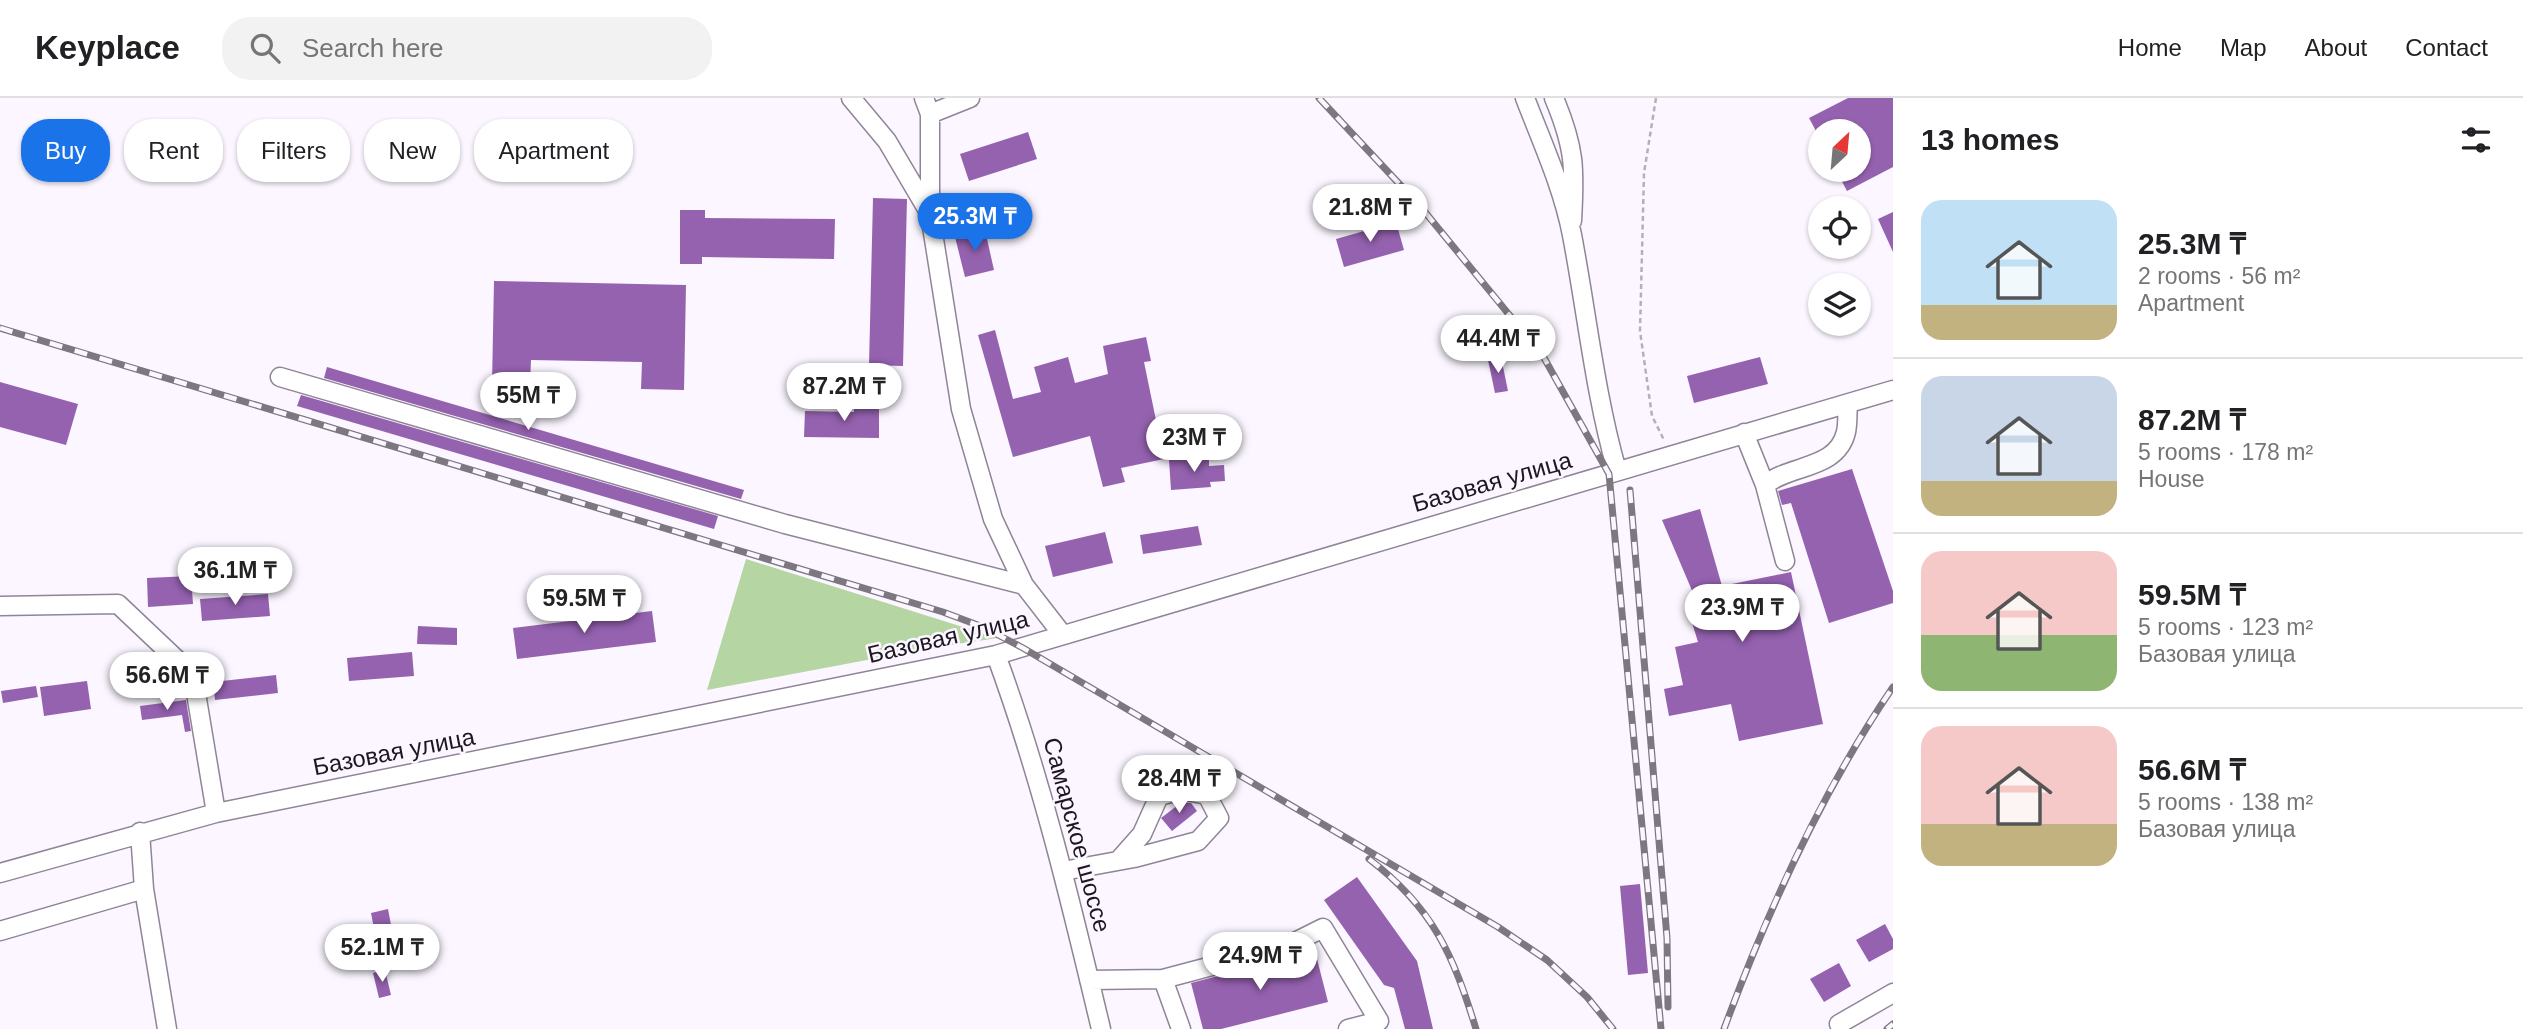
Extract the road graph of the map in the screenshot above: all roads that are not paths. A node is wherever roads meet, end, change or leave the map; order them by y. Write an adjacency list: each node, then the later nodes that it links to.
1 (851, 98): 6 (street)
2 (970, 98): 5 (street)
3 (1525, 98): 7 (street)
4 (1554, 98): 7 (street)
5 (927, 106): 6 (street)
6 (930, 214): 15 (street)
7 (1571, 232): 12 (street)
8 (280, 377): 15 (street)
9 (1893, 390): 10 (street, Базовая улица)
10 (1847, 404): 11 (street, Базовая улица); 13 (street)
11 (1744, 433): 12 (street, Базовая улица); 13 (street)
12 (1617, 471): 17 (street, Базовая улица)
13 (1765, 485): 14 (street)
14 (1785, 561)
15 (1024, 585): 17 (street)
16 (0, 606): 19 (street)
17 (1062, 634): 18 (street, Базовая улица)
18 (996, 655): 19 (street, Базовая улица); 22 (street, Самарское шоссе)
19 (216, 813): 20 (street, Базовая улица)
20 (141, 832): 23 (street, Базовая улица); 24 (street)
21 (1119, 860): 21 (street); 22 (street)
22 (1063, 871): 27 (street, Самарское шоссе)
23 (0, 873)
24 (144, 889): 25 (street); 30 (street)
25 (0, 931)
26 (1163, 979): 27 (street); 32 (street); 33 (street)
27 (1089, 980): 31 (street, Самарское шоссе)
28 (1893, 993): 29 (street)
29 (1839, 1024)
30 (167, 1029)
31 (1101, 1029)
32 (1181, 1029)
33 (1348, 1029)

